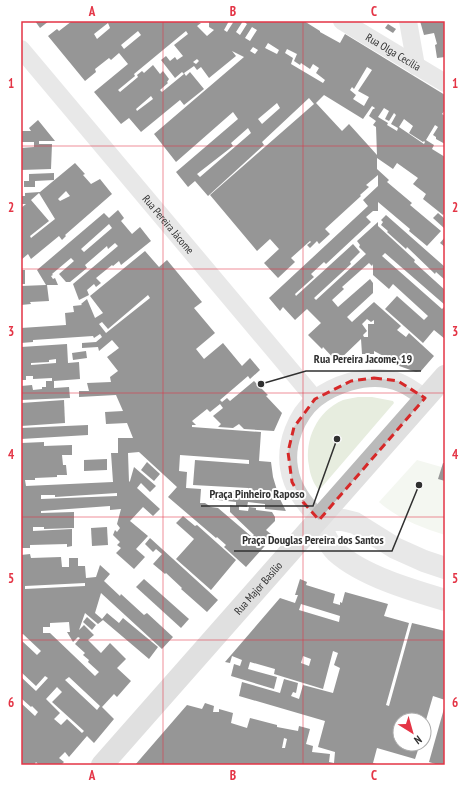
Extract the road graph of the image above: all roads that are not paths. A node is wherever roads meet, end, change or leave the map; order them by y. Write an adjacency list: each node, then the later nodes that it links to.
1 (342, 21): 4 (street, Rua Olga Cecília)
2 (408, 21): 4 (street)
3 (21, 49): 8 (street, Rua Pereira Jácome)
4 (416, 66): 5 (street, Rua Olga Cecília)
5 (445, 83)
6 (445, 376): 7 (main road, Rua Major Basílio)
7 (425, 398): 8 (street); 9 (main road, Rua Major Basílio)
8 (315, 399): 9 (street)
9 (319, 520): 10 (street); 11 (street); 12 (main road, Rua Major Basílio)
10 (445, 568)
11 (445, 600)
12 (102, 765)

